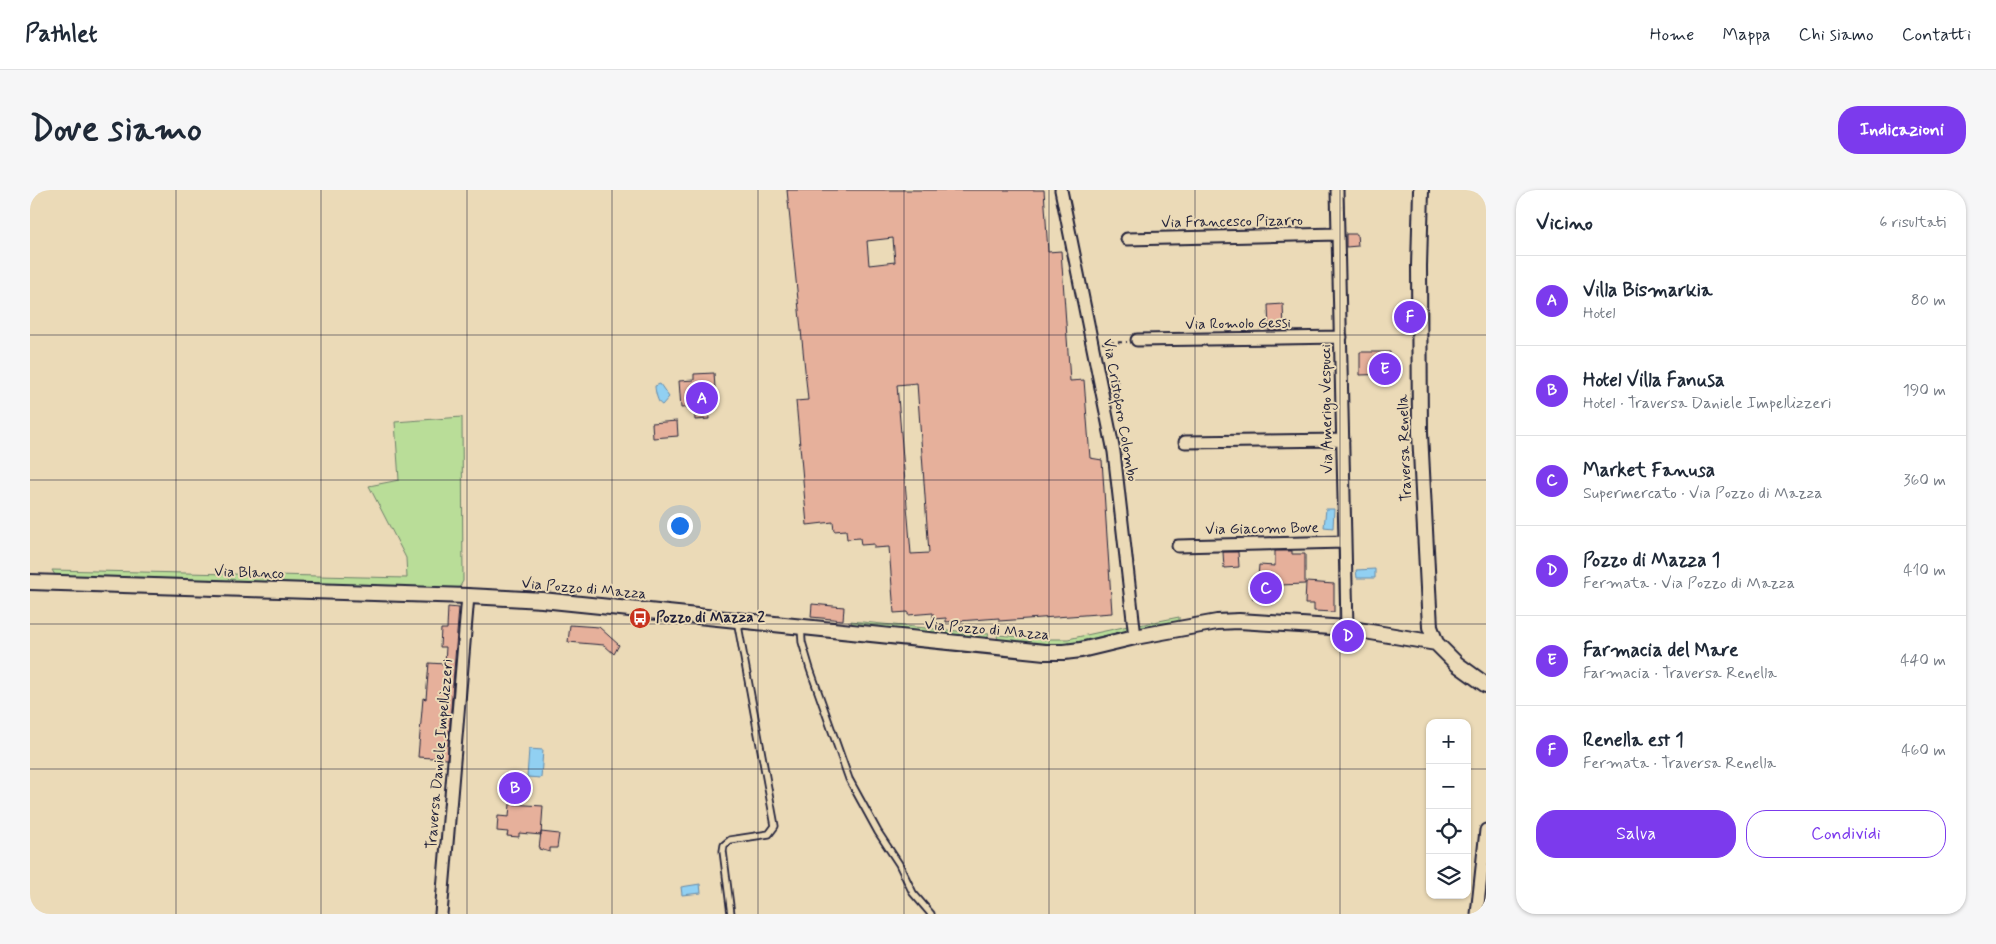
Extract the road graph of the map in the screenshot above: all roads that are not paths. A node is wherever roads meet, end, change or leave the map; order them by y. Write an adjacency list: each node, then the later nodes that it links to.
1 (1061, 190): 17 (street, Via Cristoforo Colombo)
2 (1337, 190): 4 (street, Via Amerigo Vespucci)
3 (1421, 190): 18 (street, Traversa Renella)
4 (1338, 234): 5 (street, Via Francesco Pizarro); 6 (street, Via Amerigo Vespucci)
5 (1127, 239)
6 (1341, 337): 7 (street, Via Romolo Gessi); 8 (street, Via Amerigo Vespucci)
7 (1137, 340)
8 (1343, 440): 9 (street); 10 (street, Via Amerigo Vespucci)
9 (1186, 442)
10 (1346, 542): 11 (street, Via Giacomo Bove); 16 (street, Via Amerigo Vespucci)
11 (1178, 546)
12 (30, 582): 13 (street, Via Blanco)
13 (468, 596): 14 (street, Via Pozzo di Mazza); 21 (street, Traversa Daniele Impellizzeri)
14 (737, 620): 15 (street, Via Pozzo di Mazza); 22 (lane)
15 (801, 627): 17 (street, Via Pozzo di Mazza); 23 (lane)
16 (1347, 628): 17 (street, Via Pozzo di Mazza); 18 (street, Via Pozzo di Mazza)
17 (1135, 637)
18 (1436, 643): 19 (street)
19 (1486, 685)
20 (1486, 830): 24 (street)
21 (442, 914)
22 (731, 914)
23 (930, 914)
24 (1477, 914)

